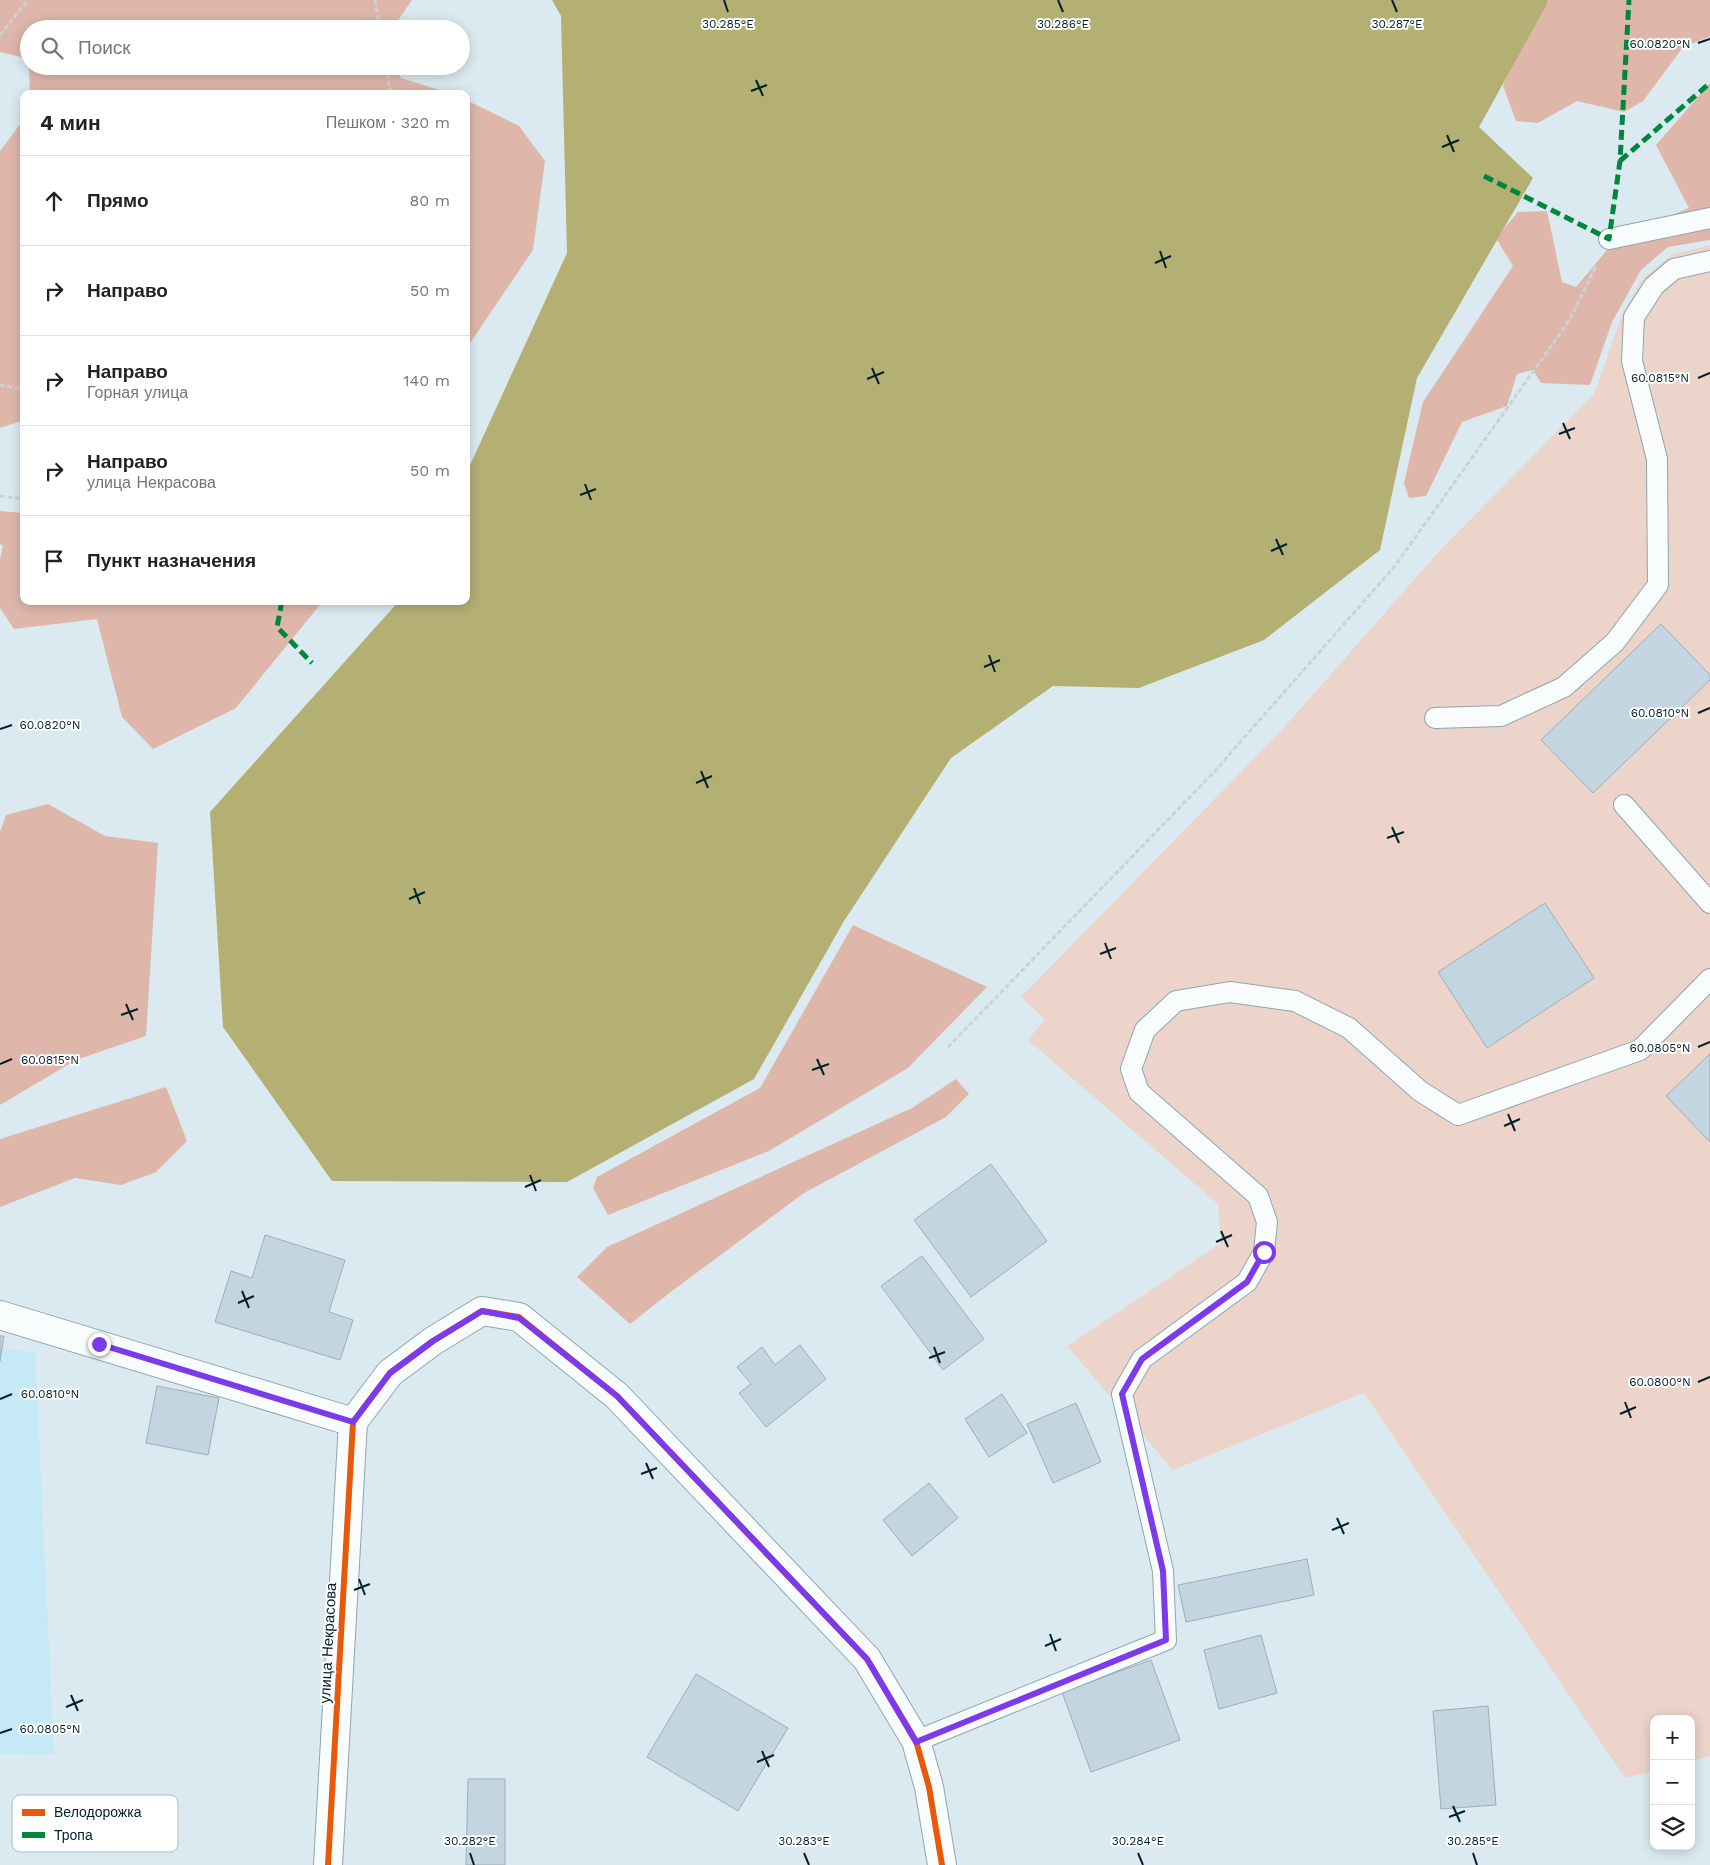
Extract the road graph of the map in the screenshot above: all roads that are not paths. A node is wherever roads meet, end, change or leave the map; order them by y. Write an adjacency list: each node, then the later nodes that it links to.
1 (1710, 218): 2 (lane)
2 (1609, 239)
3 (1710, 261): 4 (lane)
4 (1435, 718)
5 (1624, 805): 6 (lane)
6 (1710, 903)
7 (1710, 979): 10 (lane)
8 (0, 1315): 9 (street)
9 (353, 1422): 10 (street); 11 (street, улица Некрасова)
10 (916, 1742): 12 (street)
11 (328, 1865)
12 (942, 1865)

